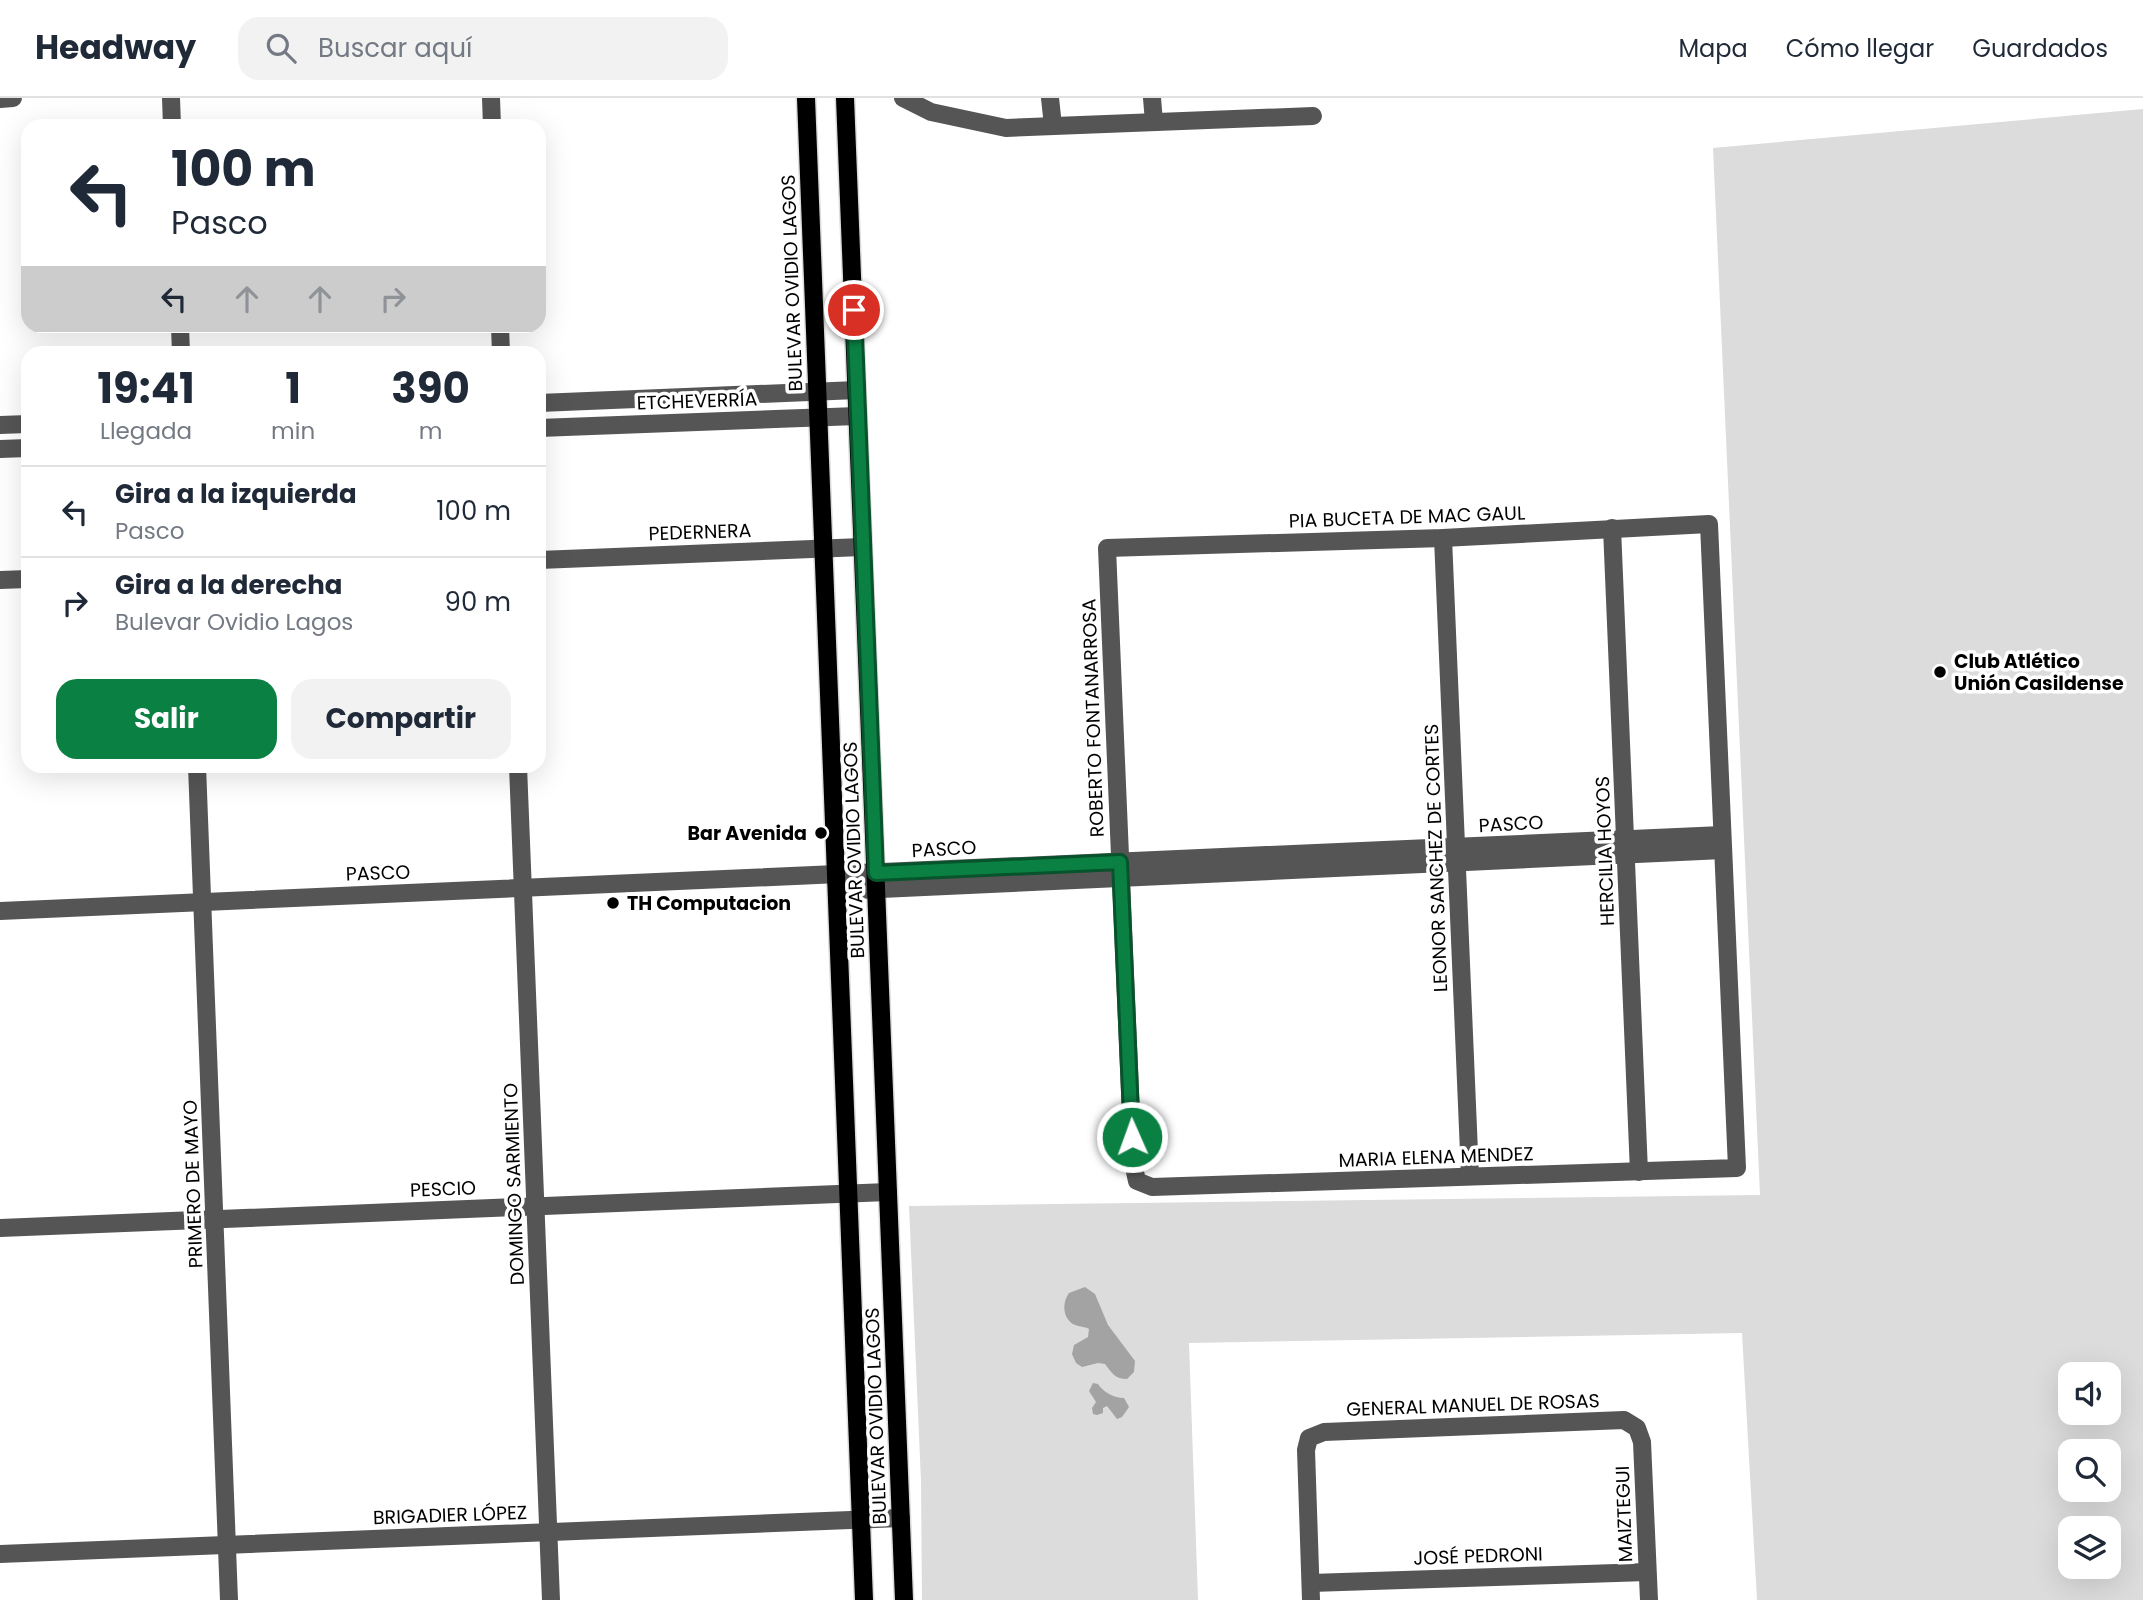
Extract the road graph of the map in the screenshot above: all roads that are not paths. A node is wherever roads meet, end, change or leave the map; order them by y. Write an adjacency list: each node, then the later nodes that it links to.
1 (13, 98): 9 (street)
2 (171, 98): 11 (street)
3 (491, 98): 12 (street)
4 (806, 98): 16 (main road, BULEVAR OVIDIO LAGOS)
5 (845, 98): 15 (main road, BULEVAR OVIDIO LAGOS)
6 (903, 98): 14 (street)
7 (1050, 98): 14 (street)
8 (1152, 98): 13 (street)
9 (0, 99)
10 (1313, 116): 13 (street)
11 (172, 119)
12 (492, 119)
13 (1154, 122): 14 (street)
14 (1053, 126)
15 (857, 390): 16 (street, ETCHEVERRÍA); 18 (main road, BULEVAR OVIDIO LAGOS)
16 (817, 392): 17 (street, ETCHEVERRÍA); 19 (main road, BULEVAR OVIDIO LAGOS)
17 (546, 403)
18 (857, 416): 19 (street, ETCHEVERRÍA); 27 (main road, BULEVAR OVIDIO LAGOS)
19 (818, 418): 22 (street, ETCHEVERRÍA); 29 (main road, BULEVAR OVIDIO LAGOS)
20 (21, 424): 21 (street)
21 (0, 425)
22 (546, 428)
23 (21, 448): 24 (street)
24 (0, 449)
25 (1612, 528): 26 (street, PIA BUCETA DE MAC GAUL); 35 (street, PIA BUCETA DE MAC GAUL); 36 (street, HERCILIA HOYOS)
26 (1443, 538): 28 (street, PIA BUCETA DE MAC GAUL); 37 (street, LEONOR SANCHEZ DE CORTES)
27 (862, 547): 29 (street, PEDERNERA); 39 (main road, BULEVAR OVIDIO LAGOS)
28 (1107, 548): 38 (street, ROBERTO FONTANARROSA)
29 (823, 549): 30 (street, PEDERNERA); 40 (main road, BULEVAR OVIDIO LAGOS)
30 (546, 560)
31 (21, 579): 32 (street)
32 (0, 580)
33 (197, 773): 42 (street, PRIMERO DE MAYO)
34 (518, 773): 41 (street, DOMINGO SARMIENTO)
35 (1723, 842): 36 (street, PASCO); 44 (street, MARIA ELENA MENDEZ)
36 (1625, 847): 37 (street, PASCO); 44 (street, HERCILIA HOYOS)
37 (1456, 855): 38 (street, PASCO); 45 (street, LEONOR SANCHEZ DE CORTES)
38 (1121, 871): 39 (street, PASCO); 46 (street, ROBERTO FONTANARROSA)
39 (876, 881): 40 (street, PASCO); 47 (main road, BULEVAR OVIDIO LAGOS)
40 (836, 883): 41 (street, PASCO); 48 (main road, BULEVAR OVIDIO LAGOS)
41 (523, 888): 42 (street, PASCO); 49 (street, DOMINGO SARMIENTO)
42 (202, 902): 43 (street, PASCO); 50 (street, PRIMERO DE MAYO)
43 (0, 911)
44 (1639, 1172): 45 (street, MARIA ELENA MENDEZ)
45 (1470, 1176): 46 (street, MARIA ELENA MENDEZ)
46 (1137, 1181)
47 (888, 1192): 48 (street, PESCIO); 53 (main road, BULEVAR OVIDIO LAGOS)
48 (848, 1193): 49 (street, PESCIO); 54 (main road, BULEVAR OVIDIO LAGOS)
49 (536, 1206): 50 (street, PESCIO); 55 (street, DOMINGO SARMIENTO)
50 (215, 1219): 51 (street, PESCIO); 56 (street, PRIMERO DE MAYO)
51 (0, 1228)
52 (1637, 1428): 58 (street, MAIZTEGUI); 59 (street, GENERAL MANUEL DE ROSAS)
53 (901, 1518): 54 (street, BRIGADIER LÓPEZ); 63 (main road, BULEVAR OVIDIO LAGOS)
54 (861, 1520): 55 (street, BRIGADIER LÓPEZ); 62 (main road, BULEVAR OVIDIO LAGOS)
55 (550, 1532): 56 (street, BRIGADIER LÓPEZ); 61 (street, DOMINGO SARMIENTO)
56 (228, 1545): 57 (street, BRIGADIER LÓPEZ); 60 (street, PRIMERO DE MAYO)
57 (0, 1554)
58 (1647, 1572): 59 (street, JOSÉ PEDRONI); 64 (street, MAIZTEGUI)
59 (1311, 1591)
60 (229, 1600)
61 (551, 1600)
62 (864, 1600)
63 (904, 1600)
64 (1649, 1600)

